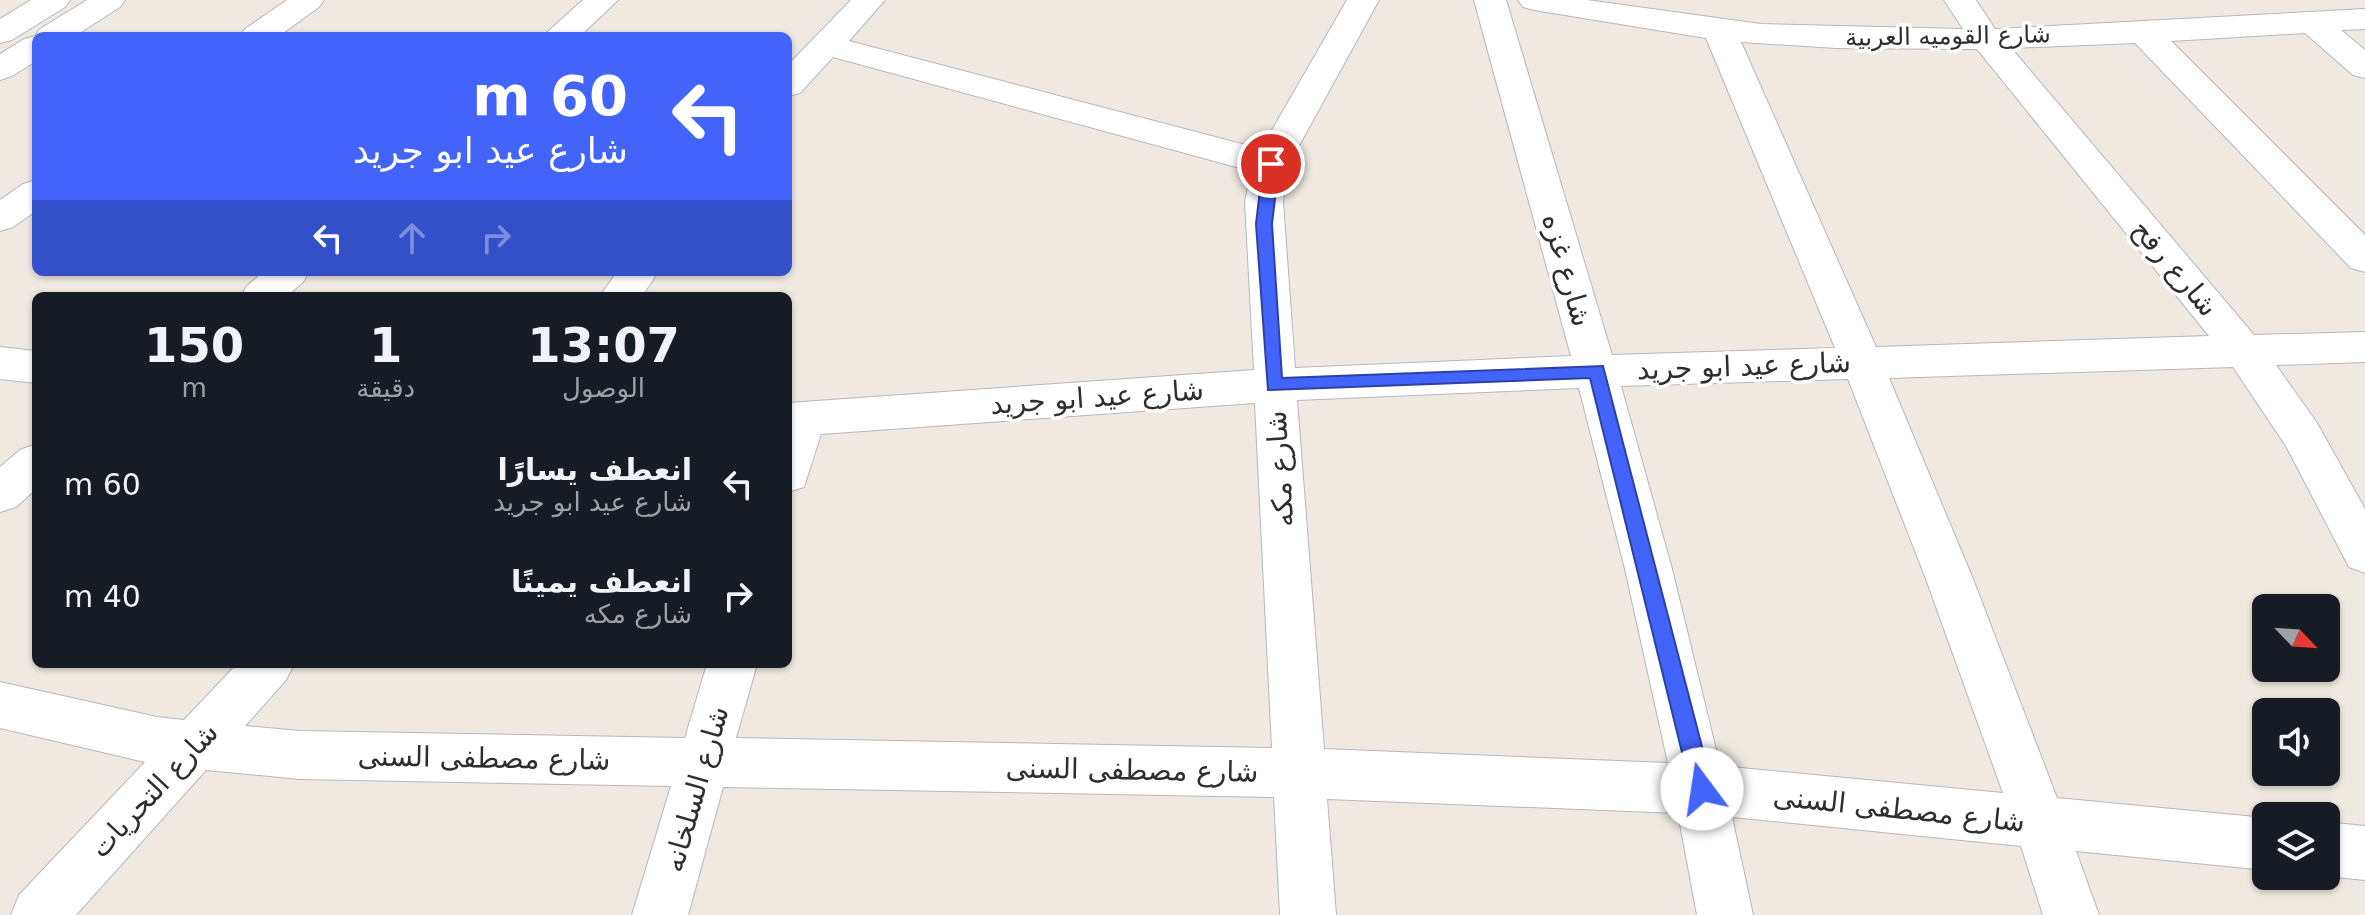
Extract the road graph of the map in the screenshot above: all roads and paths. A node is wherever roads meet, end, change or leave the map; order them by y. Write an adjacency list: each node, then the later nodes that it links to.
1 (54, 0): 17 (street)
2 (109, 0): 14 (street)
3 (308, 0): 15 (street)
4 (602, 0): 16 (street)
5 (869, 0): 19 (street)
6 (1363, 0): 24 (street, شارع مكه)
7 (1490, 0): 35 (street, شارع غزه)
8 (1534, 0): 12 (street, شارع القوميه العربية)
9 (1960, 0): 18 (street, شارع رفح)
10 (2365, 19): 11 (street, شارع القوميه العربية)
11 (2312, 22): 13 (street, شارع القوميه العربية); 21 (street)
12 (1719, 29): 18 (street, شارع القوميه العربية); 33 (street)
13 (2142, 31): 18 (street, شارع القوميه العربية); 27 (street)
14 (58, 32)
15 (263, 32)
16 (565, 32)
17 (0, 33)
18 (1985, 38): 31 (street, شارع رفح)
19 (826, 45): 23 (street); 24 (street)
20 (32, 49): 22 (street)
21 (2365, 68)
22 (0, 69)
23 (792, 81)
24 (1271, 164): 36 (street, شارع مكه)
25 (32, 196): 26 (street)
26 (0, 218)
27 (2365, 258)
28 (284, 276): 29 (street)
29 (266, 292)
30 (2365, 347): 31 (street, شارع عيد ابو جريد)
31 (2244, 351): 33 (street, شارع عيد ابو جريد); 41 (street, شارع رفح)
32 (0, 363): 34 (street)
33 (1865, 363): 35 (street, شارع عيد ابو جريد); 49 (street)
34 (32, 367)
35 (1597, 371): 36 (street, شارع عيد ابو جريد); 48 (street, شارع غزه)
36 (1274, 385): 37 (street, شارع عيد ابو جريد); 47 (street, شارع مكه)
37 (796, 420): 38 (street)
38 (792, 447)
39 (32, 466): 40 (street)
40 (0, 494)
41 (2365, 553)
42 (265, 668): 45 (street, شارع التحريات)
43 (731, 668): 46 (street, شارع السلخانه)
44 (0, 705): 45 (street, شارع مصطفى السنى)
45 (194, 747): 46 (street, شارع مصطفى السنى); 53 (street, شارع التحريات)
46 (703, 761): 47 (street, شارع مصطفى السنى); 54 (street, شارع السلخانه)
47 (1299, 773): 48 (street, شارع مصطفى السنى); 55 (street, شارع مكه)
48 (1702, 789): 49 (street, شارع مصطفى السنى); 56 (street, شارع غزه)
49 (2041, 823): 50 (street, شارع مصطفى السنى); 57 (street)
50 (2252, 843)
51 (2340, 850): 52 (street)
52 (2365, 853)
53 (39, 915)
54 (660, 915)
55 (1308, 915)
56 (1725, 915)
57 (2071, 915)

